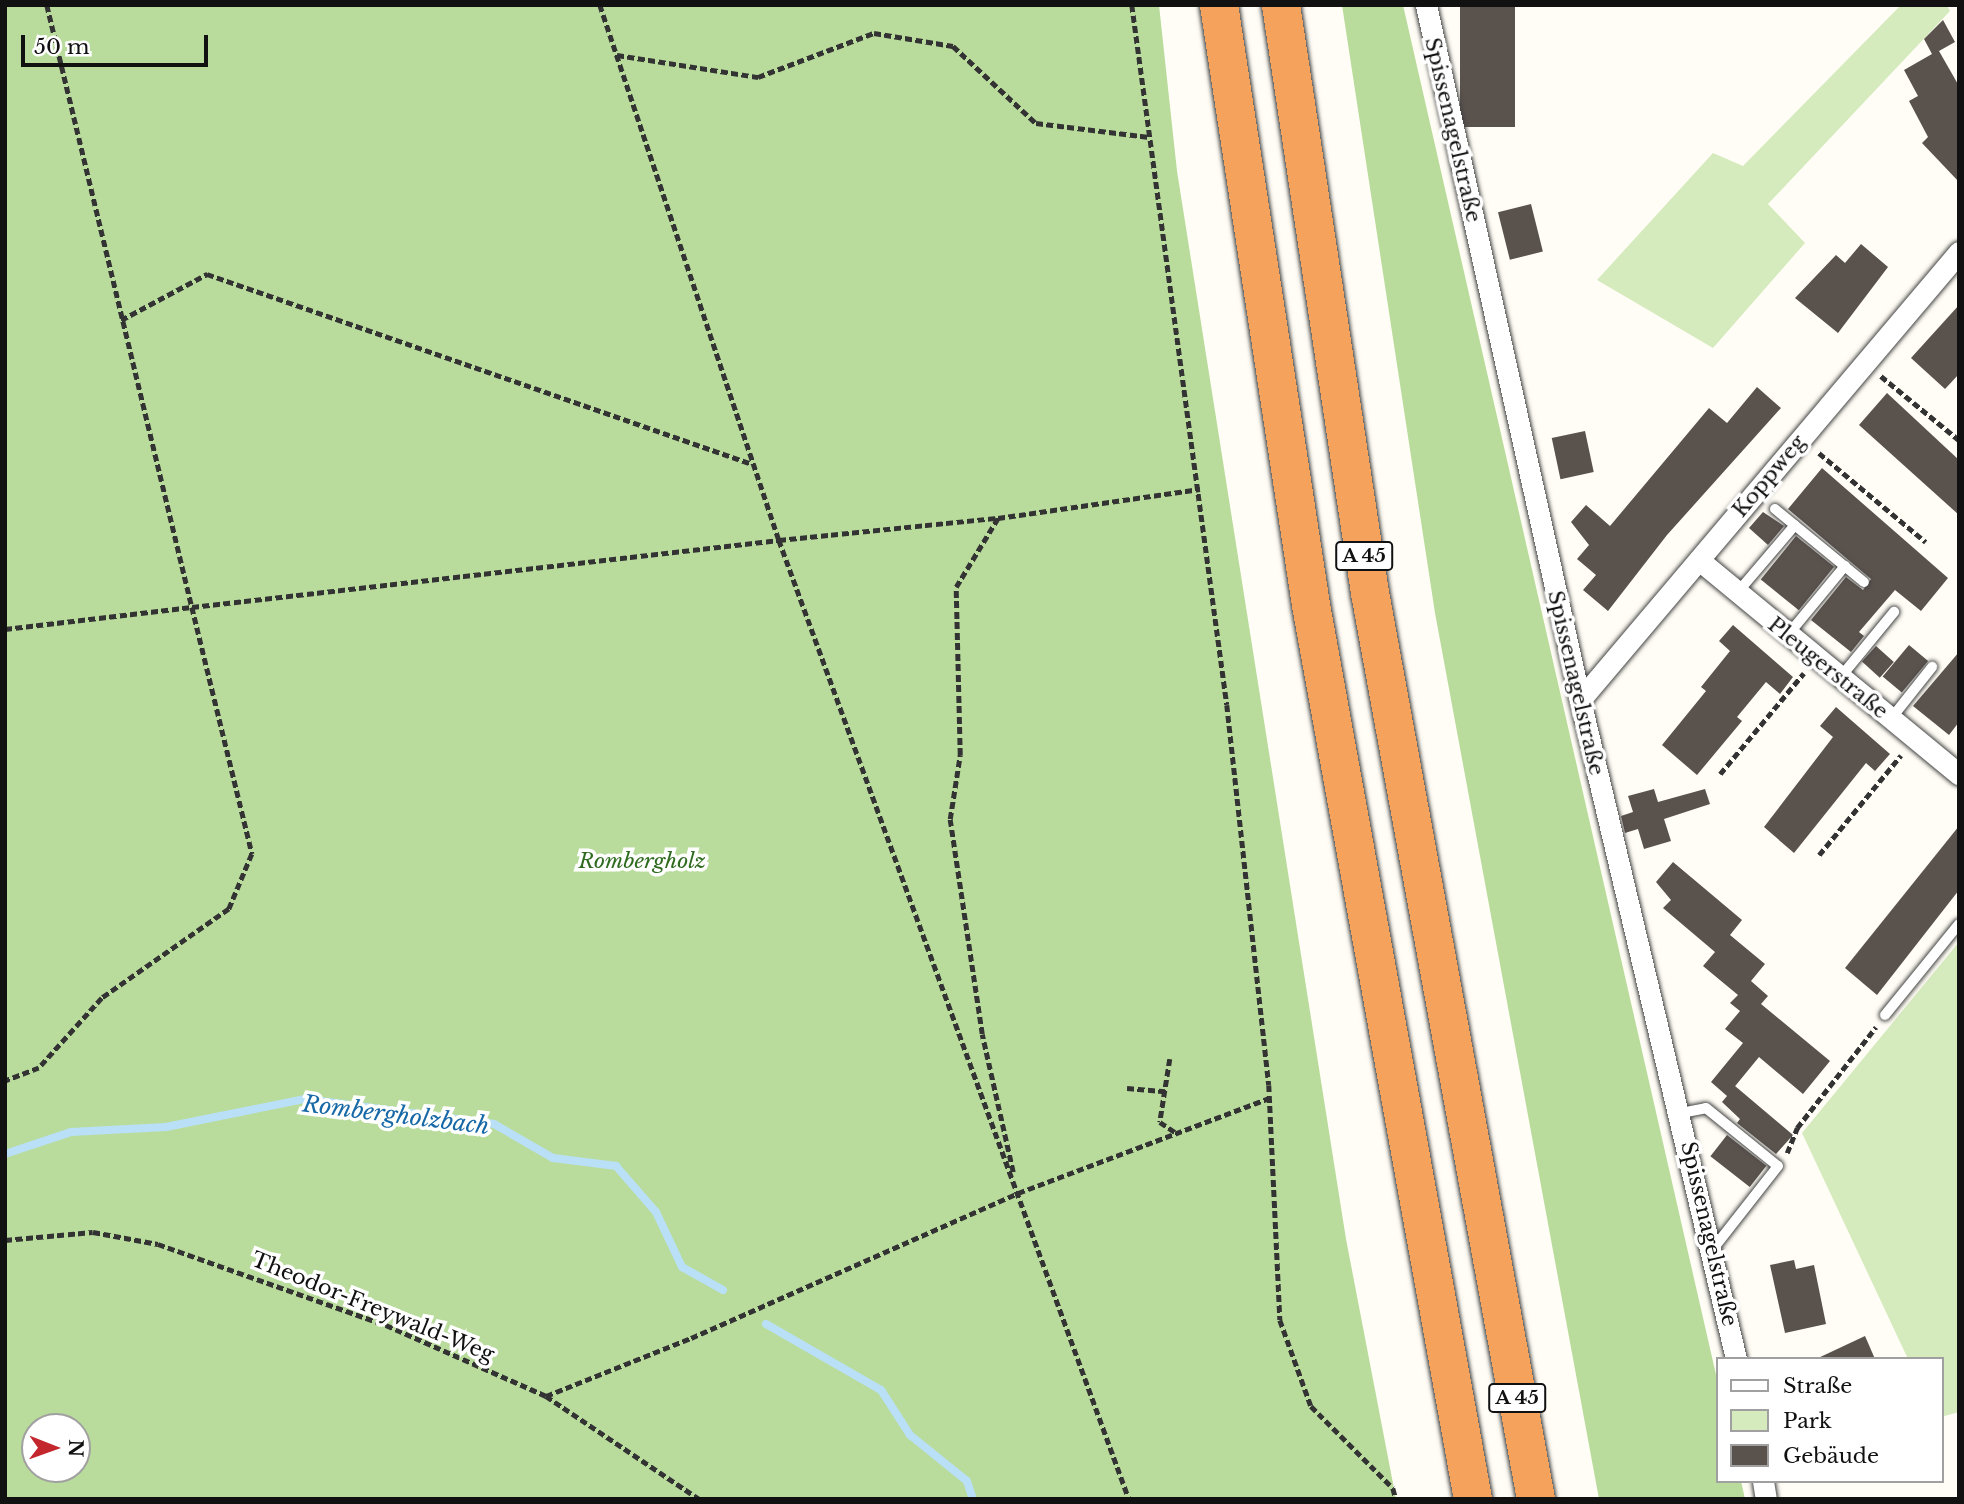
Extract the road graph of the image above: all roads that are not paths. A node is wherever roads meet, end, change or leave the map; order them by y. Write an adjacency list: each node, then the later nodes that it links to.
1 (1219, 5): 23 (highway, A 45)
2 (1281, 5): 24 (highway, A 45)
3 (1426, 5): 15 (street, Spissenagelstraße)
4 (1959, 252): 7 (street, Koppweg)
5 (1775, 509): 6 (lane)
6 (1795, 525): 8 (lane); 10 (lane)
7 (1699, 560): 10 (street, Pleugerstraße); 15 (street, Koppweg)
8 (1845, 566): 9 (lane); 12 (lane)
9 (1864, 582)
10 (1737, 593): 12 (street, Pleugerstraße)
11 (1894, 612): 14 (lane)
12 (1787, 636): 14 (street, Pleugerstraße)
13 (1932, 667): 16 (lane)
14 (1839, 679): 16 (street, Pleugerstraße)
15 (1580, 700): 20 (street, Spissenagelstraße)
16 (1890, 720): 17 (street, Pleugerstraße)
17 (1959, 774)
18 (1959, 924): 19 (lane)
19 (1885, 1015)
20 (1681, 1113): 21 (street, Spissenagelstraße); 21 (lane)
21 (1713, 1249): 22 (street, Spissenagelstraße)
22 (1736, 1357)
23 (1473, 1499)
24 (1536, 1499)

